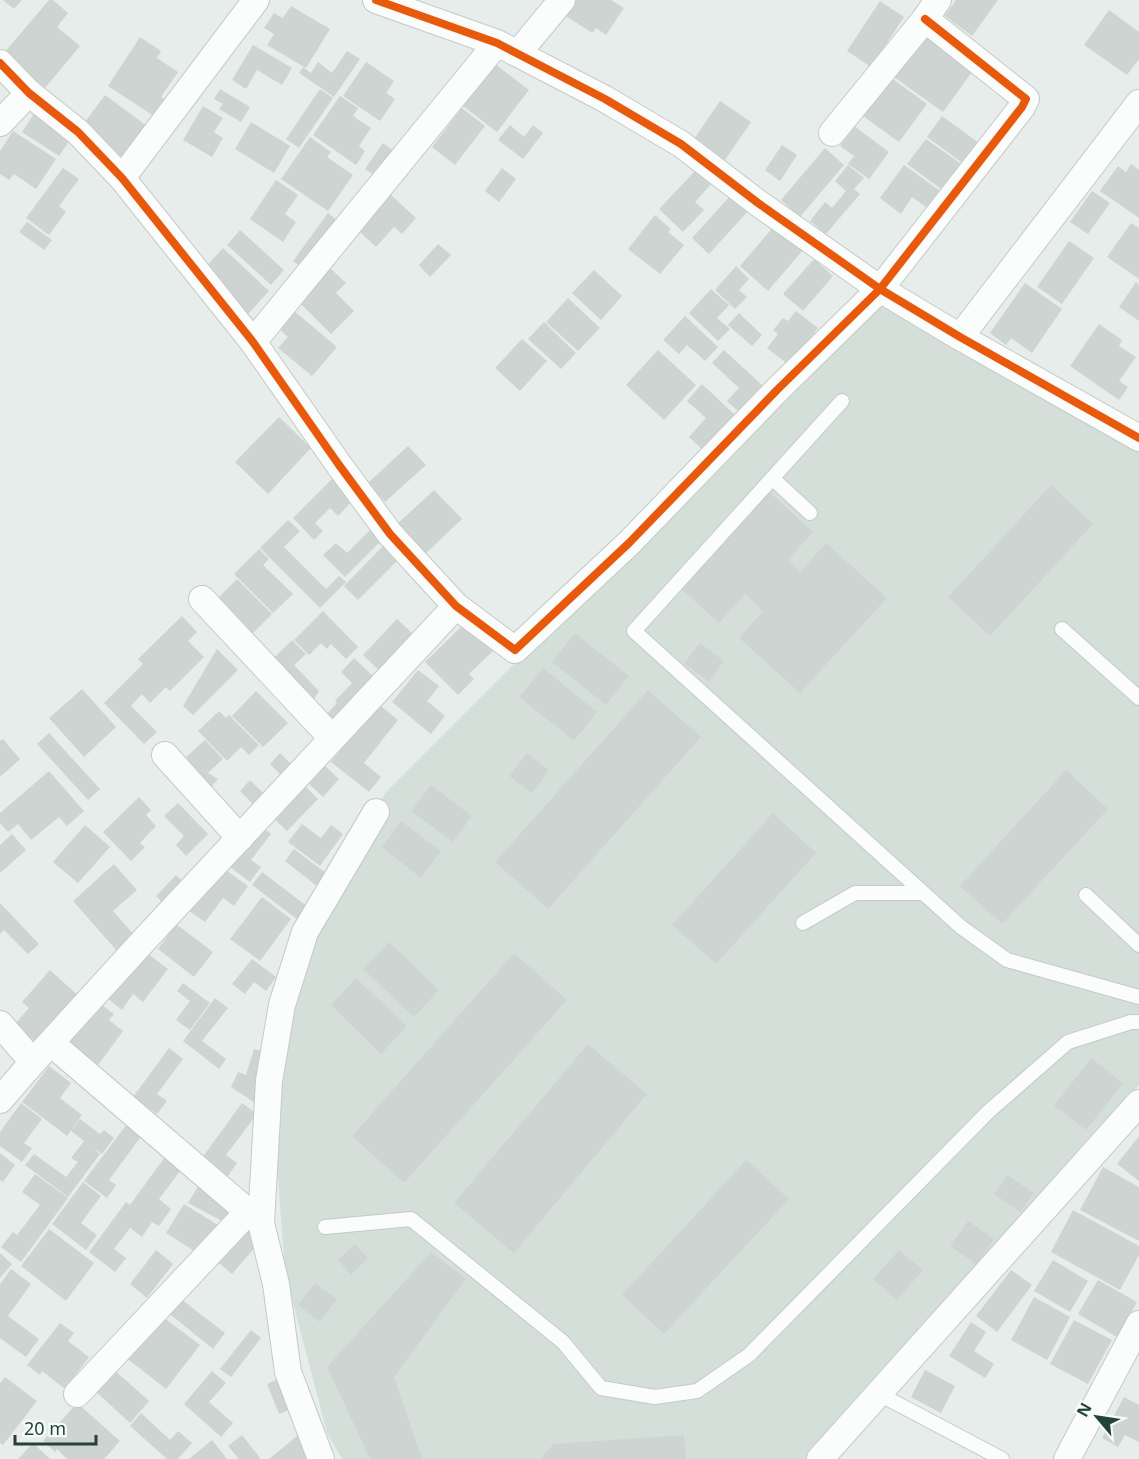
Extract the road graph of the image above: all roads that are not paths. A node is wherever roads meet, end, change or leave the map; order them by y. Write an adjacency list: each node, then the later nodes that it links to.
1 (256, 0): 11 (street)
2 (376, 0): 5 (street)
3 (562, 0): 5 (street)
4 (932, 9): 10 (street); 12 (street)
5 (508, 48): 12 (street); 14 (street)
6 (0, 63): 7 (street)
7 (29, 93): 9 (street); 11 (street)
8 (1139, 103): 13 (street)
9 (0, 123)
10 (832, 133)
11 (122, 178): 14 (street)
12 (880, 289): 13 (street); 20 (street)
13 (960, 337): 16 (street)
14 (254, 342): 20 (street)
15 (842, 401): 17 (lane)
16 (1139, 438)
17 (772, 478): 18 (lane); 27 (lane)
18 (810, 513)
19 (202, 599): 23 (street)
20 (456, 606): 23 (street)
21 (1062, 629): 22 (lane)
22 (1139, 698)
23 (332, 738): 26 (street)
24 (165, 755): 26 (street)
25 (376, 812): 38 (street)
26 (240, 838): 34 (street)
27 (921, 893): 29 (lane); 31 (lane)
28 (1086, 895): 30 (lane)
29 (803, 923)
30 (1139, 945)
31 (1139, 997)
32 (1139, 1022): 39 (lane)
33 (0, 1024): 35 (street)
34 (51, 1042): 35 (street); 38 (street)
35 (33, 1062): 36 (street)
36 (0, 1100)
37 (1139, 1103): 42 (street)
38 (254, 1217): 41 (street); 43 (street)
39 (325, 1227)
40 (1139, 1324): 46 (street)
41 (77, 1394)
42 (879, 1394): 44 (street); 45 (lane)
43 (321, 1459)
44 (820, 1459)
45 (1002, 1459)
46 (1067, 1459)

